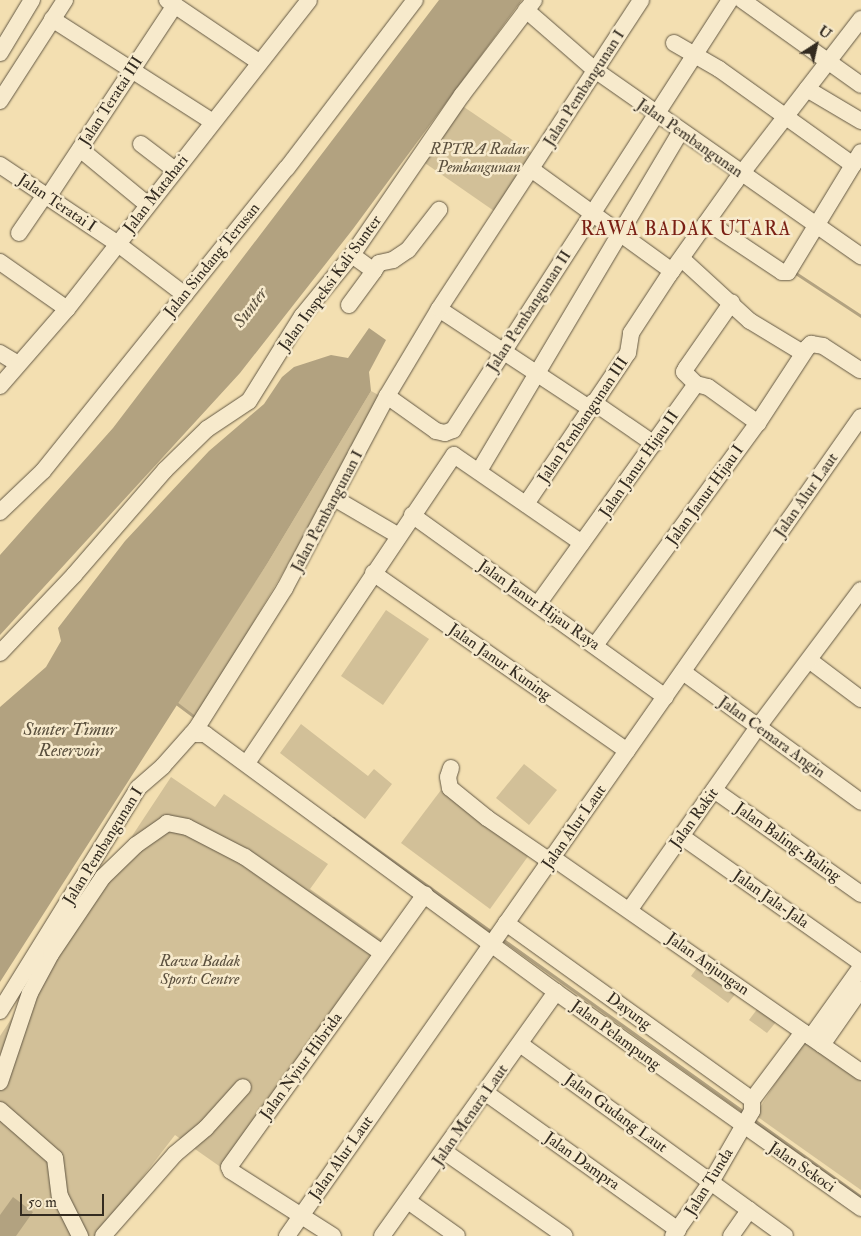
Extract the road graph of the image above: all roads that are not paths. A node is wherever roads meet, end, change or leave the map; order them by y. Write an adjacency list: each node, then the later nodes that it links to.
1 (32, 0): 13 (street)
2 (65, 0): 10 (street)
3 (309, 0): 15 (street, Jalan Matahari)
4 (415, 0): 48 (street, Jalan Sindang Terusan)
5 (641, 0): 18 (street, Jalan Pembangunan I)
6 (730, 0): 14 (street, Jalan Pembangunan II)
7 (742, 0): 16 (street)
8 (171, 3): 15 (street); 17 (street, Jalan Teratai III)
9 (530, 5): 18 (street, Jalan Pembangunan); 43 (street, Jalan Inspeksi Kali Sunter)
10 (52, 19): 17 (street); 21 (street)
11 (861, 19): 16 (street, Jalan Pembangunan III)
12 (674, 43): 14 (street)
13 (0, 53)
14 (693, 55): 22 (street, Jalan Pembangunan II); 23 (street)
15 (259, 62): 25 (street, Jalan Matahari)
16 (830, 62): 19 (street); 20 (street, Jalan Pembangunan III)
17 (131, 70): 25 (street); 28 (street, Jalan Teratai III)
18 (595, 70): 22 (street, Jalan Pembangunan); 31 (street, Jalan Pembangunan I)
19 (861, 85)
20 (807, 89): 23 (street, Jalan Pembangunan III); 24 (street)
21 (0, 101)
22 (655, 114): 26 (street, Jalan Pembangunan); 37 (street, Jalan Pembangunan II)
23 (786, 118): 29 (street); 33 (street, Jalan Pembangunan III)
24 (861, 121)
25 (213, 122): 32 (street, Jalan Matahari)
26 (680, 132): 33 (street, Jalan Pembangunan); 41 (street)
27 (141, 144): 32 (street)
28 (80, 150): 34 (street, Jalan Teratai III); 35 (street)
29 (857, 159): 39 (street)
30 (0, 165): 34 (street, Jalan Teratai I)
31 (531, 169): 37 (street); 52 (street, Jalan Pembangunan I)
32 (175, 170): 35 (street, Jalan Matahari)
33 (742, 174): 38 (street, Jalan Pembangunan III); 39 (street, Jalan Pembangunan)
34 (46, 196): 40 (street, Jalan Teratai III); 42 (street, Jalan Teratai I)
35 (148, 205): 42 (street, Jalan Matahari)
36 (438, 210): 47 (street)
37 (593, 214): 41 (street); 54 (street, Jalan Pembangunan II)
38 (708, 222): 39 (street); 46 (street, Jalan Pembangunan III)
39 (822, 230): 44 (street, Jalan Pembangunan)
40 (19, 233)
41 (621, 235): 46 (street); 58 (street)
42 (118, 244): 48 (street, Jalan Teratai I); 51 (street, Jalan Matahari)
43 (352, 255): 47 (street); 77 (street, Jalan Inspeksi Kali Sunter)
44 (861, 256)
45 (0, 262): 51 (street)
46 (677, 265): 49 (street); 62 (street, Jalan Pembangunan III)
47 (374, 271): 50 (street)
48 (185, 295): 69 (street, Jalan Sindang Terusan)
49 (732, 302): 53 (street); 59 (street)
50 (349, 305)
51 (67, 309): 56 (street, Jalan Matahari)
52 (439, 309): 54 (street); 61 (street, Jalan Pembangunan I)
53 (807, 349): 57 (street); 64 (street, Jalan Janur Hijau I)
54 (502, 350): 58 (street); 61 (street, Jalan Pembangunan II)
55 (0, 352): 56 (street)
56 (18, 364): 60 (street, Jalan Matahari)
57 (861, 370)
58 (535, 373): 62 (street); 66 (street)
59 (696, 384): 64 (street); 65 (street, Jalan Janur Hijau II)
60 (0, 386)
61 (387, 396): 67 (street, Jalan Pembangunan I)
62 (591, 405): 65 (street); 68 (street, Jalan Pembangunan III)
63 (860, 422): 79 (street, Jalan Alur Laut)
64 (758, 423): 76 (street, Jalan Janur Hijau I)
65 (654, 444): 72 (street, Jalan Janur Hijau II)
66 (479, 471): 68 (street); 70 (street)
67 (334, 498): 71 (street); 83 (street, Jalan Pembangunan I)
68 (526, 504): 72 (street)
69 (0, 512)
70 (412, 515): 71 (street); 75 (street, Jalan Janur Hijau Raya)
71 (399, 536): 73 (street)
72 (582, 543): 75 (street, Jalan Janur Hijau II)
73 (373, 573): 84 (street, Jalan Janur Kuning); 85 (street)
74 (861, 590): 78 (street, Jalan Rakit)
75 (538, 604): 76 (street, Jalan Janur Hijau Raya)
76 (596, 644): 80 (street, Jalan Janur Hijau Raya)
77 (0, 653)
78 (809, 660): 81 (street); 82 (street, Jalan Rakit)
79 (683, 672): 80 (street, Jalan Alur Laut); 82 (street, Jalan Cemara Angin)
80 (665, 697): 84 (street, Jalan Alur Laut)
81 (861, 699)
82 (761, 722): 87 (street, Jalan Rakit); 88 (street, Jalan Cemara Angin)
83 (194, 731): 85 (street, Jalan Pelampung); 101 (street, Jalan Pembangunan I)
84 (627, 751): 90 (street, Jalan Alur Laut)
85 (249, 760): 91 (street, Jalan Pelampung)
86 (451, 768): 90 (street, Jalan Anjungan)
87 (714, 790): 89 (street, Jalan Rakit); 92 (street, Jalan Baling-Baling)
88 (861, 802)
89 (681, 836): 93 (street, Jalan Rakit); 97 (street, Jalan Jala-Jala)
90 (552, 860): 93 (street, Jalan Anjungan); 94 (street, Jalan Alur Laut)
91 (425, 894): 95 (street, Jalan Pelampung); 96 (street, Jalan Nyiur Hibrida)
92 (861, 894)
93 (630, 909): 102 (street, Jalan Anjungan)
94 (505, 924): 95 (street, Jalan Alur Laut); 109 (street, Dayung)
95 (491, 943): 100 (street, Jalan Pelampung); 115 (street, Jalan Alur Laut)
96 (382, 953): 105 (street); 115 (street, Jalan Nyiur Hibrida)
97 (861, 963)
98 (861, 967): 102 (street)
99 (861, 989): 102 (street)
100 (556, 992): 103 (street, Jalan Menara Laut); 109 (street, Jalan Pelampung)
101 (0, 1011)
102 (812, 1038): 104 (street, Jalan Anjungan); 109 (street, Jalan Tunda)
103 (520, 1044): 107 (street, Jalan Menara Laut); 111 (street, Jalan Gudang Laut)
104 (861, 1072)
105 (0, 1082)
106 (243, 1087): 118 (street)
107 (486, 1093): 110 (street, Jalan Menara Laut); 116 (street, Jalan Dampra)
108 (0, 1110): 117 (street)
109 (748, 1114): 111 (street, Jalan Tunda); 113 (street, Jalan Sekoci)
110 (445, 1152): 112 (street, Jalan Menara Laut); 123 (street)
111 (712, 1182): 114 (street, Jalan Gudang Laut); 116 (street, Jalan Tunda)
112 (408, 1201): 121 (street, Jalan Menara Laut); 122 (street)
113 (861, 1208)
114 (749, 1210): 124 (street); 125 (street, Jalan Gudang Laut)
115 (300, 1216): 119 (street, Jalan Alur Laut); 120 (street)
116 (675, 1233)
117 (80, 1236)
118 (103, 1236)
119 (287, 1236)
120 (333, 1236)
121 (382, 1236)
122 (457, 1236)
123 (565, 1236)
124 (731, 1236)
125 (785, 1236)

